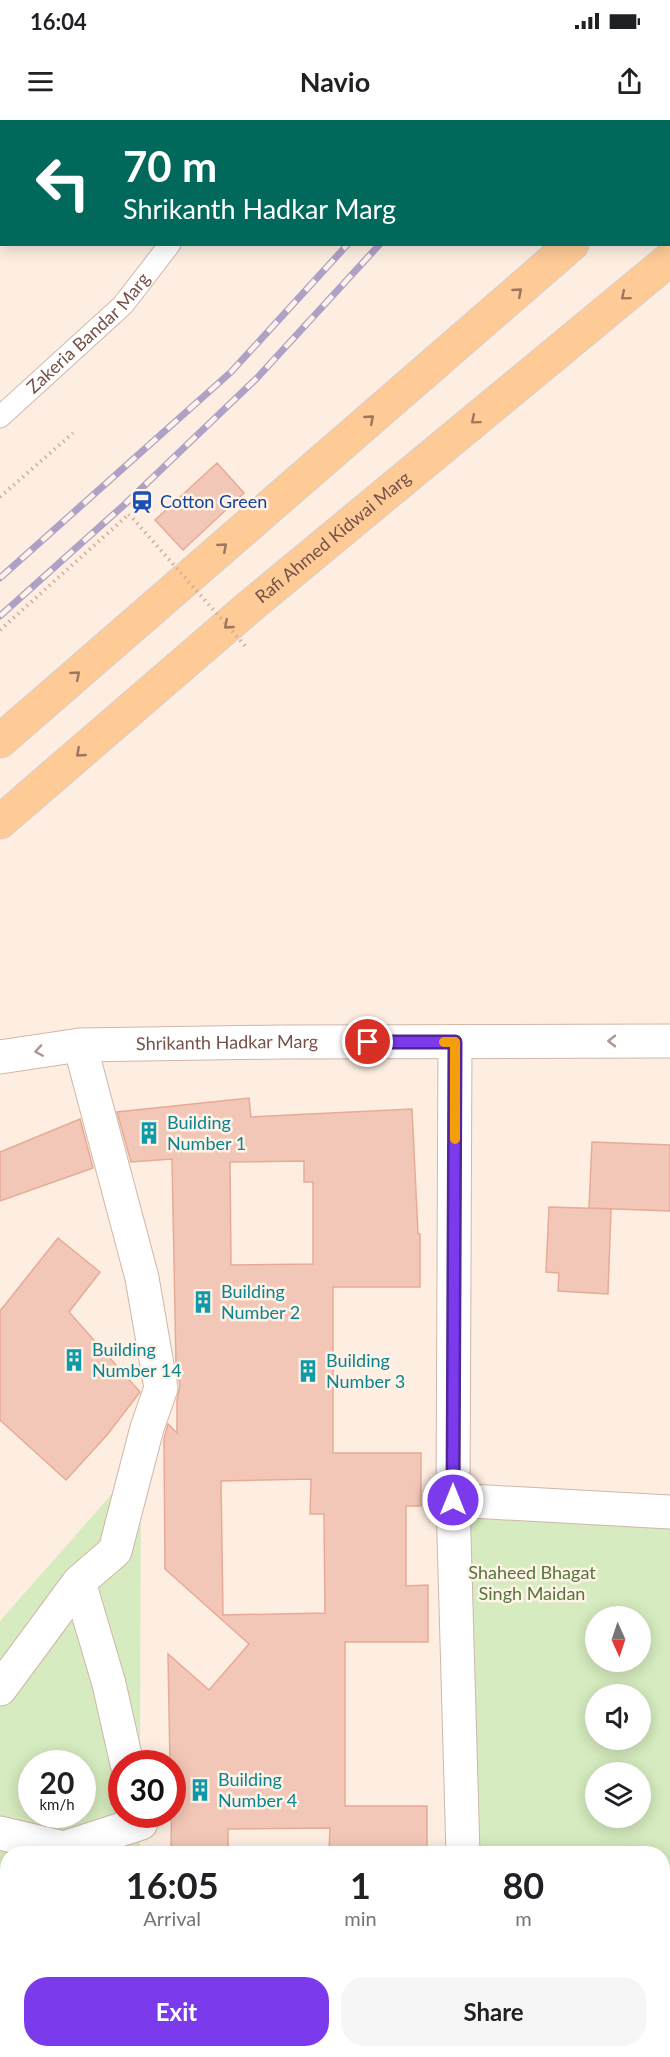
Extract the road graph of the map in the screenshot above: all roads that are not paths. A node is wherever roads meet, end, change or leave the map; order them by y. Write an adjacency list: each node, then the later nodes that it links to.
1 (168, 246): 4 (lane, Zakeria Bandar Marg)
2 (570, 246): 5 (main road, one-way to 2)
3 (670, 259): 6 (main road, Rafi Ahmed Kidwai Marg, one-way to 6)
4 (0, 417)
5 (0, 741)
6 (0, 822)
7 (670, 1041): 8 (street, Shrikanth Hadkar Marg, one-way to 8)
8 (455, 1042): 9 (street, Shrikanth Hadkar Marg); 11 (street)
9 (80, 1045): 10 (street, Shrikanth Hadkar Marg, one-way to 10); 13 (street)
10 (0, 1057)
11 (453, 1500): 12 (street); 20 (street)
12 (670, 1512)
13 (79, 1582): 14 (street); 15 (street)
14 (0, 1689)
15 (124, 1750)
16 (126, 1828): 19 (street)
17 (0, 1833): 18 (street)
18 (55, 1846)
19 (70, 1846)
20 (463, 1846)

